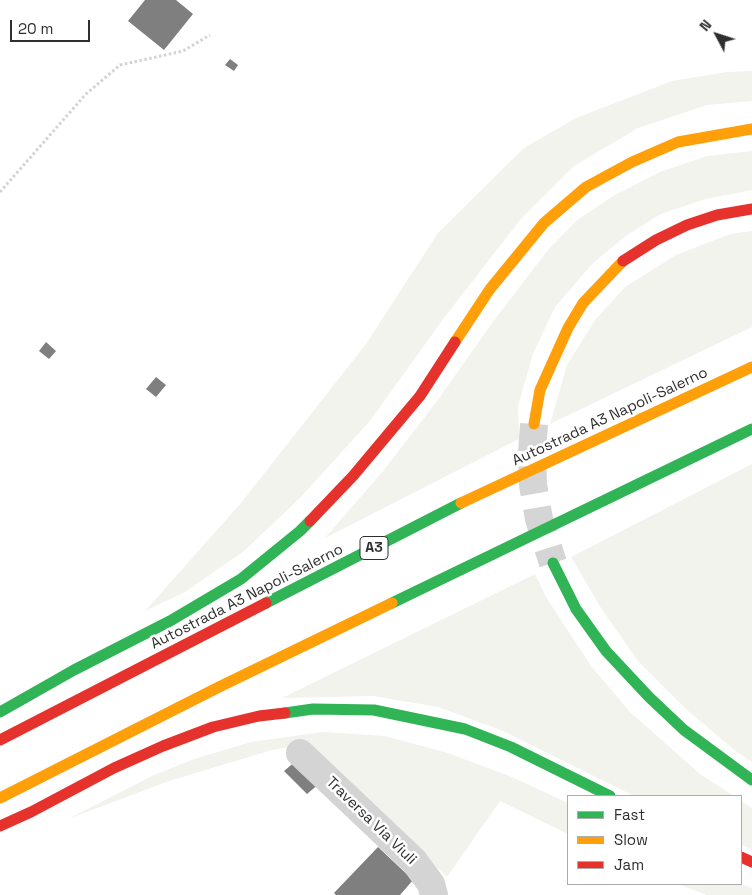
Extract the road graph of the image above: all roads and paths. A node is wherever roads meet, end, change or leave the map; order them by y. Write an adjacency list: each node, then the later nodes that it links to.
1 (210, 35): 3 (path)
2 (752, 129): 9 (highway)
3 (0, 192)
4 (752, 209): 6 (highway)
5 (752, 367): 10 (highway, Autostrada A3 Napoli-Salerno / A3)
6 (534, 424)
7 (752, 429): 14 (highway)
8 (553, 563): 12 (highway)
9 (0, 712)
10 (0, 740)
11 (300, 753): 16 (street, Traversa Via Viuli)
12 (752, 780)
13 (608, 795): 15 (highway)
14 (0, 798)
15 (0, 826)
16 (434, 895)

